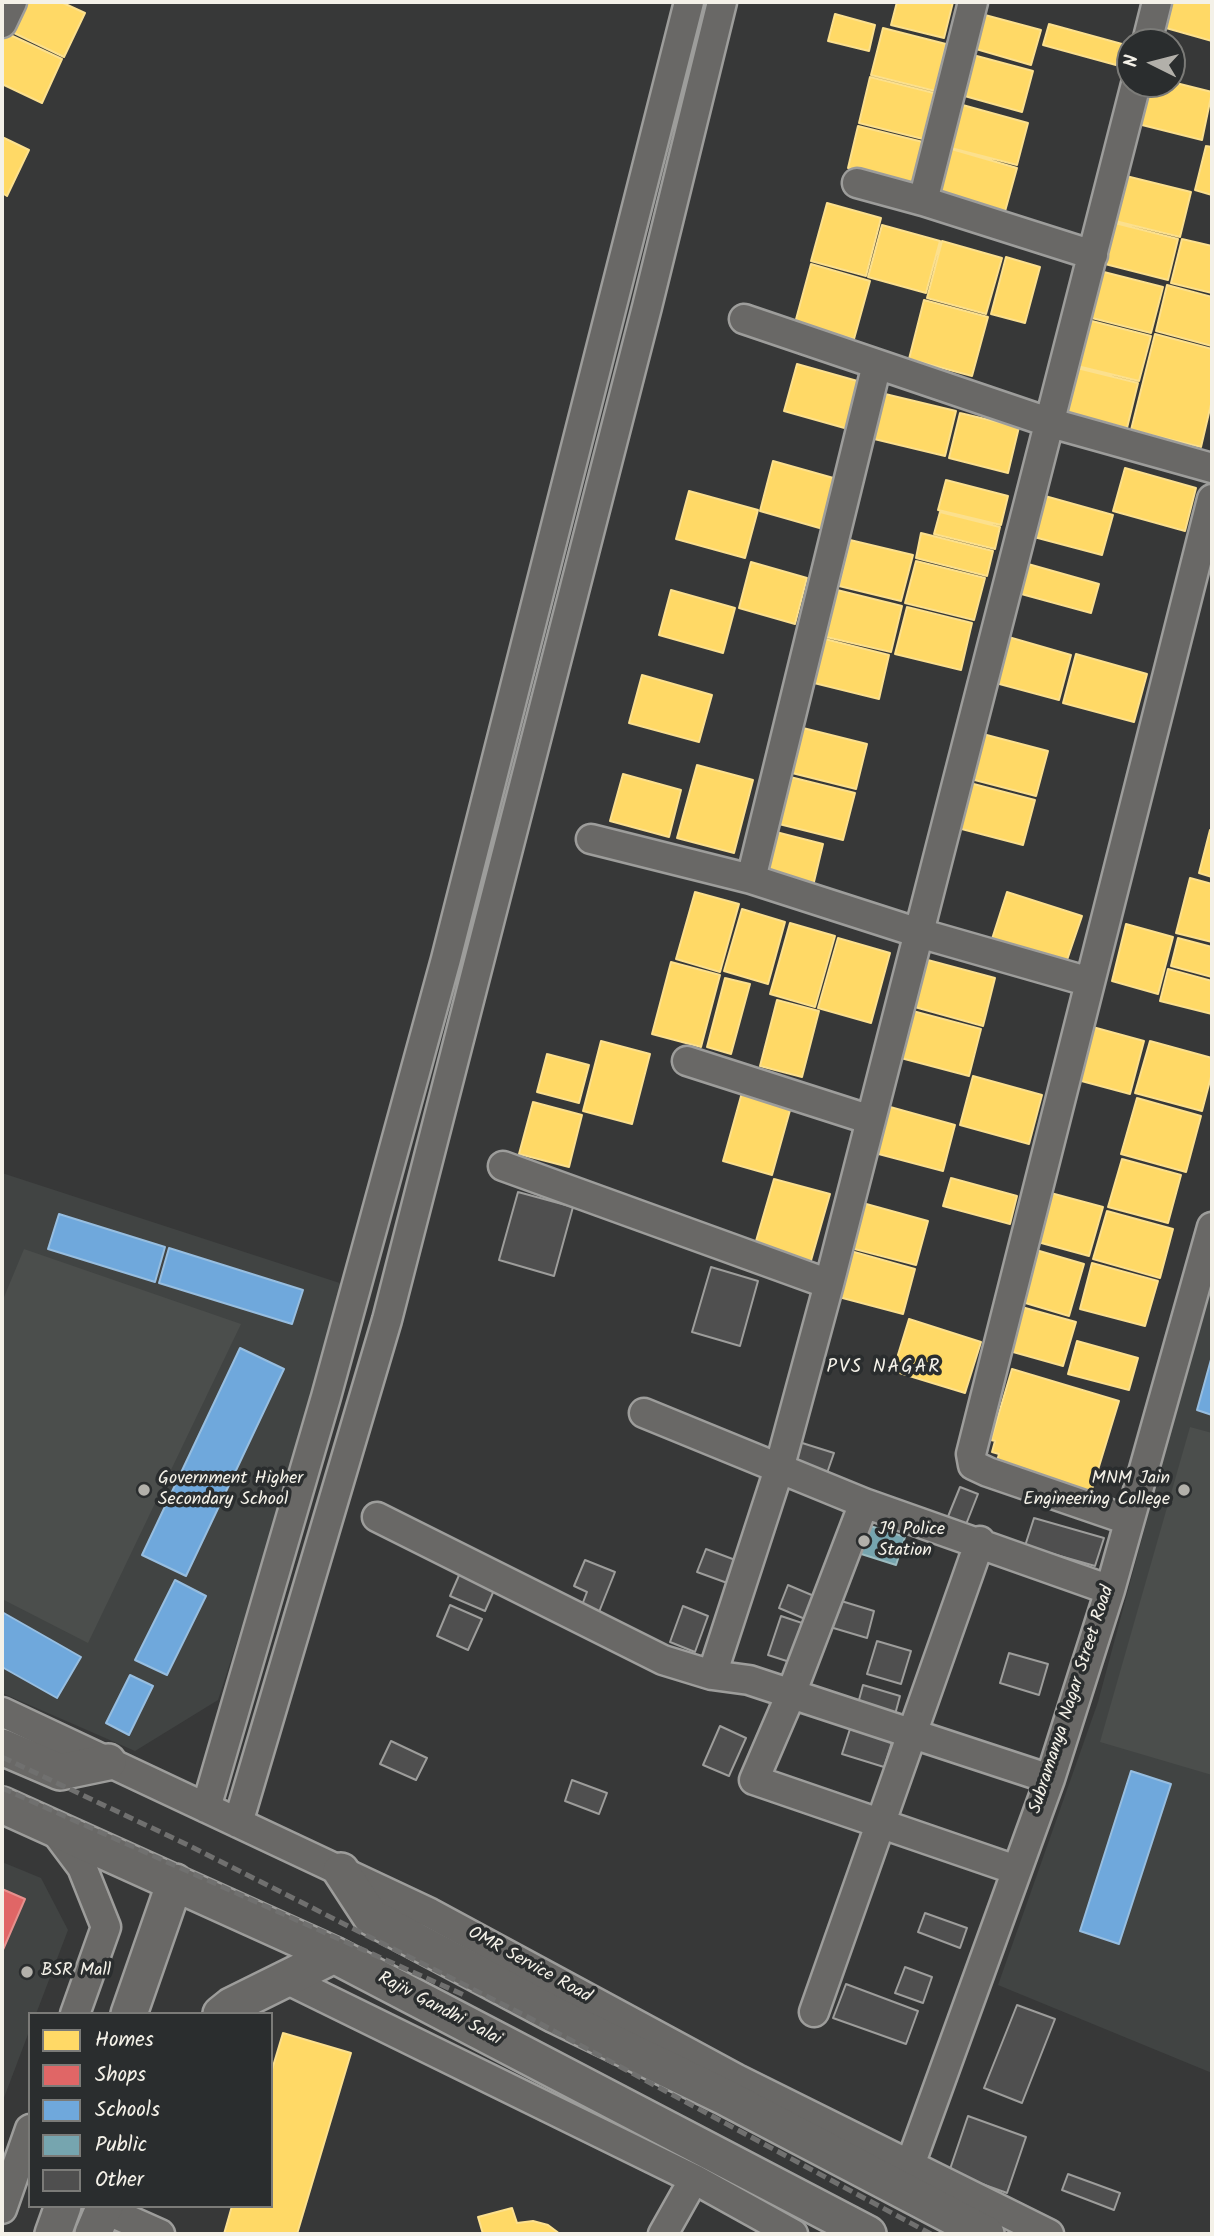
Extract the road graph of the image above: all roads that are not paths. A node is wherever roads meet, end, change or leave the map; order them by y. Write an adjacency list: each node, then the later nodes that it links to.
1 (12, 2): 6 (street)
2 (689, 2): 41 (street)
3 (722, 2): 43 (street)
4 (973, 2): 10 (street)
5 (1157, 2): 7 (street)
6 (2, 23)
7 (1150, 28)
8 (1132, 98): 11 (street)
9 (857, 183): 10 (street)
10 (923, 201): 11 (street)
11 (1093, 254): 14 (street)
12 (744, 319): 13 (street)
13 (877, 364): 14 (street); 18 (street)
14 (1051, 423): 15 (street); 19 (street)
15 (1212, 468)
16 (1212, 499): 20 (street)
17 (591, 839): 18 (street)
18 (751, 879): 19 (street)
19 (919, 933): 20 (street); 22 (street)
20 (1090, 982): 30 (street)
21 (687, 1061): 22 (street)
22 (872, 1121): 25 (street)
23 (503, 1166): 25 (street)
24 (1212, 1227): 30 (street, Subramanya Nagar Street Road)
25 (829, 1284): 27 (street)
26 (644, 1413): 27 (street)
27 (779, 1469): 28 (street); 33 (street)
28 (864, 1503): 31 (street); 34 (street)
29 (377, 1517): 33 (street)
30 (1128, 1520): 32 (street, Subramanya Nagar Street Road)
31 (980, 1541): 32 (street); 36 (street)
32 (1110, 1590): 39 (street, Subramanya Nagar Street Road)
33 (712, 1675): 34 (street)
34 (791, 1694): 36 (street); 42 (street)
35 (2, 1712): 38 (street, OMR Service Road)
36 (913, 1735): 39 (street); 42 (street)
37 (2, 1747): 38 (main road)
38 (108, 1762): 41 (street, OMR Service Road)
39 (1050, 1779): 45 (street, Subramanya Nagar Street Road)
40 (4, 1807): 44 (main road, Rajiv Gandhi Salai)
41 (205, 1808): 43 (street, OMR Service Road)
42 (883, 1822): 45 (street); 53 (street)
43 (238, 1823): 46 (street, OMR Service Road)
44 (51, 1826): 47 (main road, Rajiv Gandhi Salai); 50 (street)
45 (1016, 1870): 55 (street, Subramanya Nagar Street Road)
46 (341, 1871): 55 (street, OMR Service Road); 55 (main road)
47 (175, 1882): 48 (main road, Rajiv Gandhi Salai); 51 (main road)
48 (334, 1955): 49 (main road); 64 (main road, Rajiv Gandhi Salai)
49 (288, 1979): 52 (main road); 56 (street)
50 (76, 2012)
51 (130, 2012)
52 (224, 2012)
53 (814, 2012)
54 (28, 2136): 58 (street)
55 (903, 2176): 65 (main road); 66 (street, OMR Service Road)
56 (694, 2179): 62 (street); 63 (street)
57 (62, 2208): 61 (main road)
58 (2, 2209)
59 (101, 2216): 60 (street)
60 (150, 2229)
61 (53, 2234)
62 (663, 2234)
63 (793, 2234)
64 (868, 2234)
65 (986, 2234)
66 (1049, 2234)

